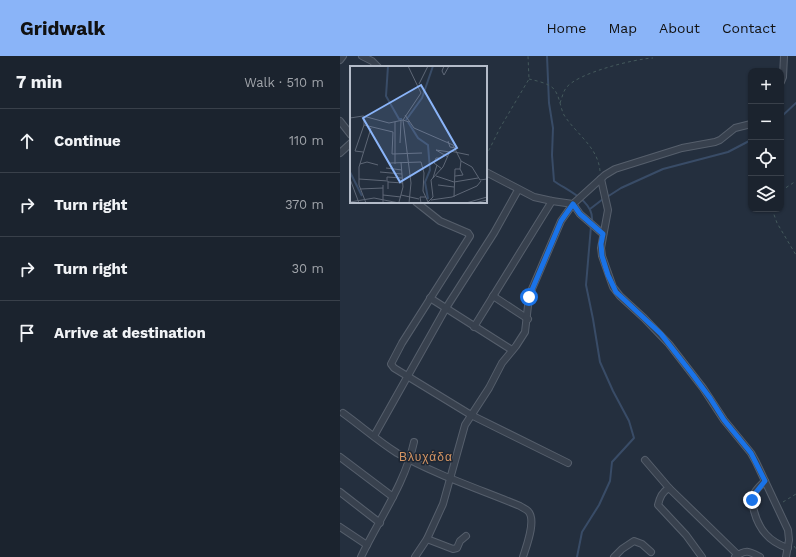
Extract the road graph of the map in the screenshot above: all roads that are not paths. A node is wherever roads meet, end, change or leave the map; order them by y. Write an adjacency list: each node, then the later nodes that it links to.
1 (343, 56): 4 (street)
2 (362, 56): 5 (street)
3 (784, 56): 6 (street)
4 (340, 60)
5 (377, 66)
6 (783, 68)
7 (340, 121): 9 (street)
8 (748, 125): 13 (street)
9 (350, 134)
10 (350, 145): 11 (street)
11 (340, 153)
12 (487, 173): 14 (street)
13 (601, 179): 17 (street); 18 (street)
14 (518, 190): 15 (street); 21 (street)
15 (552, 202): 17 (street); 19 (street)
16 (417, 203): 20 (street)
17 (573, 204): 18 (street); 22 (street)
18 (603, 234): 35 (street)
19 (493, 296): 22 (street); 23 (street)
20 (430, 298): 21 (street); 25 (street)
21 (446, 308): 23 (street); 25 (street)
22 (528, 319): 24 (street)
23 (474, 327): 24 (street)
24 (512, 350): 27 (street)
25 (408, 376): 27 (street); 28 (street)
26 (343, 413): 28 (street)
27 (471, 415): 33 (street); 34 (street)
28 (374, 436): 31 (street)
29 (414, 442): 31 (street)
30 (340, 457): 38 (street)
31 (410, 460): 34 (street); 38 (street)
32 (645, 460): 36 (street)
33 (568, 463)
34 (451, 478): 42 (street); 49 (street)
35 (765, 481): 44 (street); 44 (street)
36 (669, 488): 46 (street); 51 (street)
37 (340, 492): 39 (street)
38 (393, 497): 39 (street)
39 (380, 523): 43 (street)
40 (340, 528): 43 (street)
41 (466, 536): 42 (street)
42 (427, 539): 48 (street)
43 (366, 545): 47 (street)
44 (788, 548): 53 (street)
45 (652, 552): 50 (street)
46 (736, 556): 52 (street)
47 (361, 557)
48 (415, 557)
49 (523, 557)
50 (614, 557)
51 (702, 557)
52 (760, 557)
53 (786, 557)

